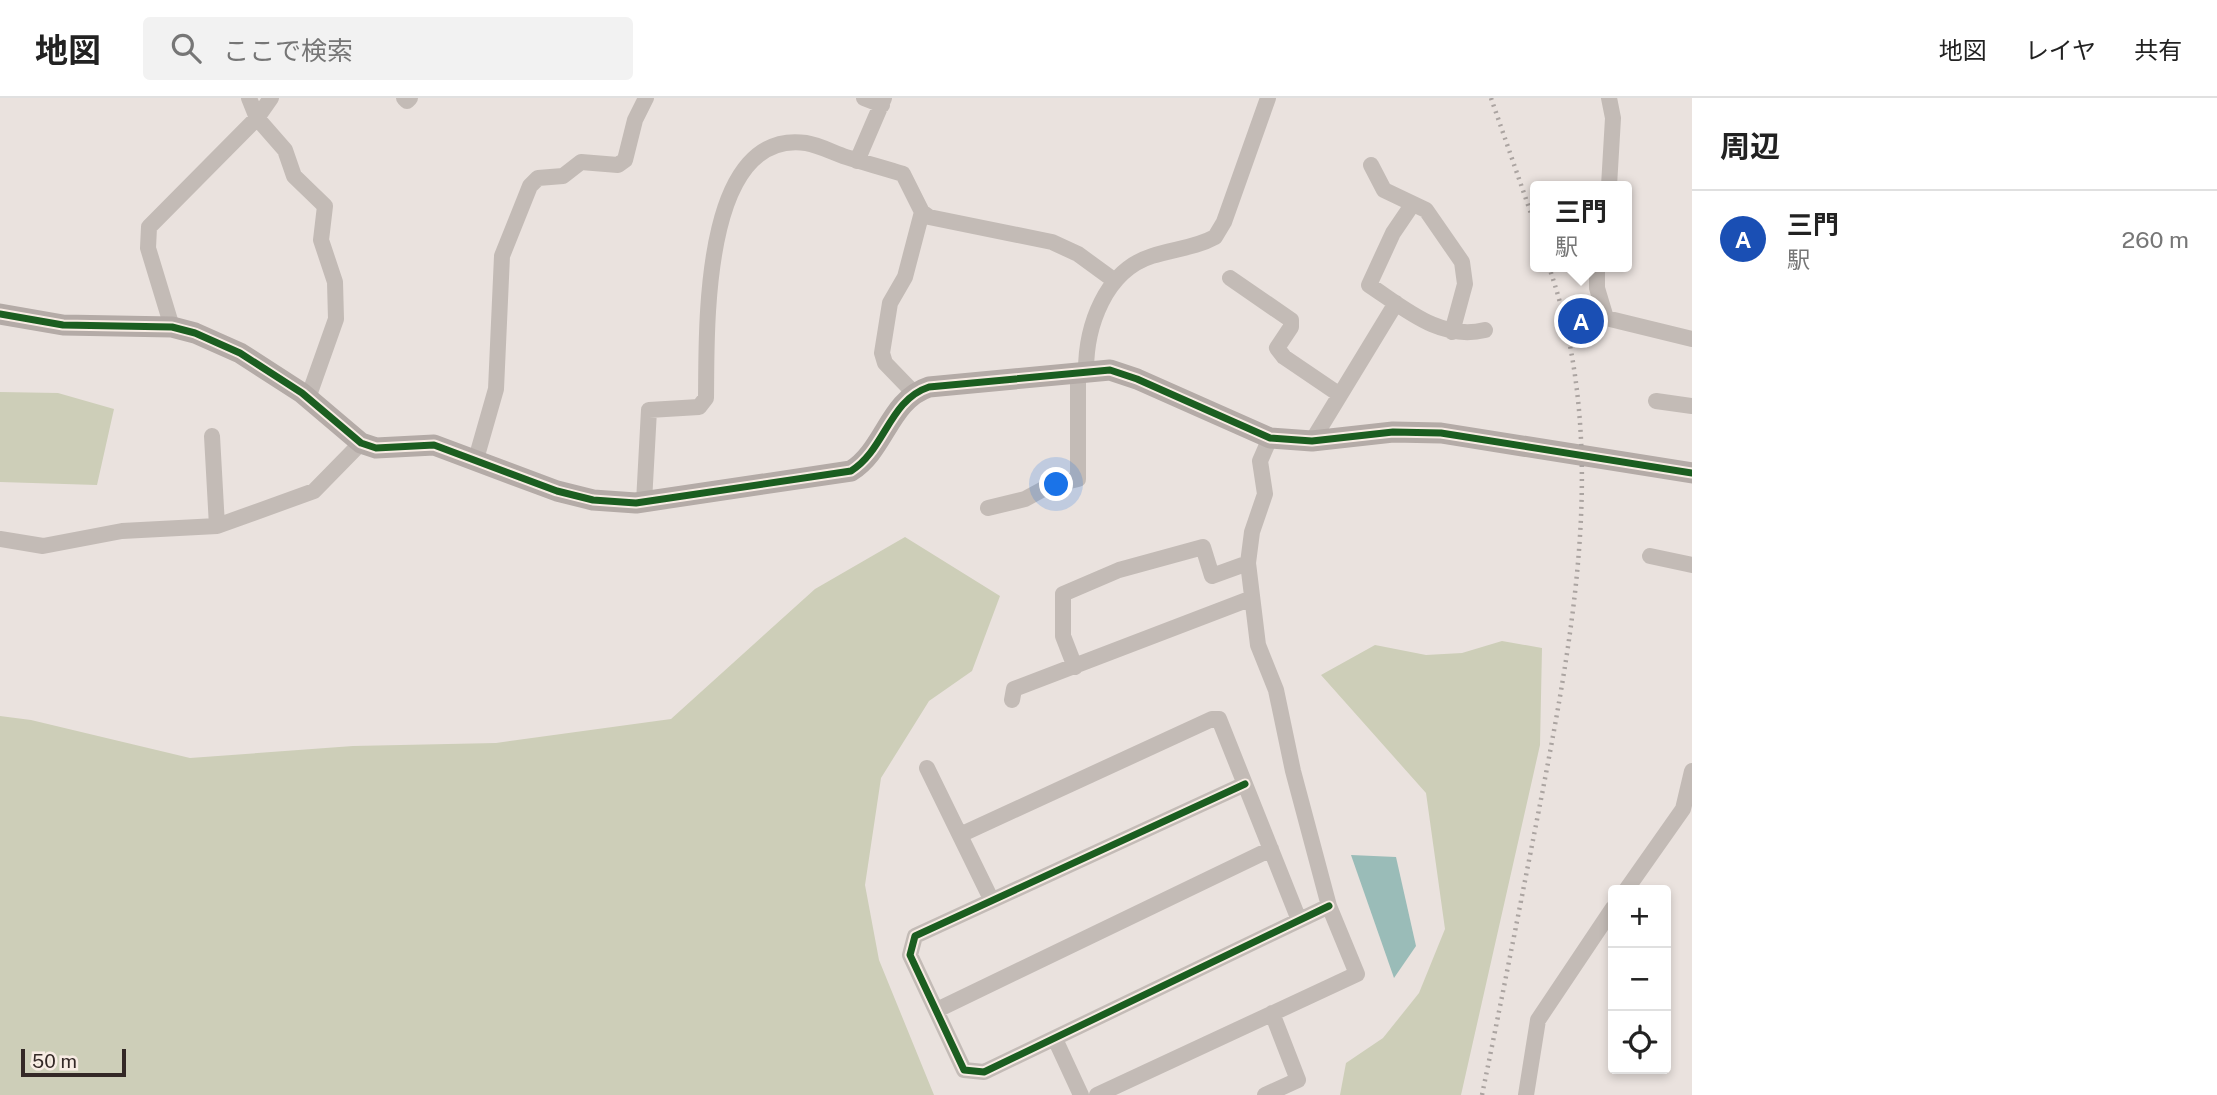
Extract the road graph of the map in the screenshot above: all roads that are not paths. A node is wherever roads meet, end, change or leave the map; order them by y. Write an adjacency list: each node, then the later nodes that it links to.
1 (249, 98): 10 (street)
2 (271, 98): 10 (street)
3 (404, 98): 4 (street)
4 (410, 98)
5 (646, 98): 35 (street)
6 (864, 98): 9 (street)
7 (1268, 98): 18 (street)
8 (1609, 98): 13 (street)
9 (883, 101): 11 (street)
10 (257, 118): 21 (street); 28 (street)
11 (857, 161): 15 (street); 37 (street)
12 (1371, 165): 14 (street)
13 (1609, 181)
14 (1412, 205): 19 (street); 23 (street)
15 (922, 212): 18 (street); 26 (street)
16 (1597, 272): 24 (street)
17 (1230, 278): 27 (street)
18 (1115, 281): 25 (street)
19 (1396, 303): 23 (street); 27 (street)
20 (0, 314): 21 (street)
21 (172, 327): 28 (street)
22 (1485, 330): 23 (street)
23 (1452, 332)
24 (1692, 339)
25 (1082, 371): 26 (street); 32 (street); 38 (street)
26 (913, 392): 37 (street)
27 (1340, 395): 33 (street)
28 (308, 398): 34 (street)
29 (1656, 401): 30 (street)
30 (1692, 406)
31 (212, 436): 39 (street)
32 (1270, 438): 33 (street); 42 (street)
33 (1312, 441): 36 (street)
34 (360, 443): 35 (street); 39 (street)
35 (476, 459): 37 (street)
36 (1692, 473)
37 (644, 502)
38 (988, 508)
39 (217, 526): 40 (street)
40 (0, 538)
41 (1650, 556): 43 (street)
42 (1248, 564): 44 (street); 45 (street)
43 (1692, 565)
44 (1252, 598): 45 (street); 55 (street)
45 (1074, 667): 46 (street)
46 (1012, 700)
47 (927, 768): 51 (street)
48 (1692, 771): 50 (street)
49 (1245, 784): 51 (street); 52 (street); 54 (street)
50 (1688, 809): 53 (street)
51 (960, 835): 54 (street)
52 (1271, 849): 57 (street); 58 (street)
53 (1630, 885)
54 (991, 899): 58 (street)
55 (1329, 906): 57 (street); 59 (street)
56 (1608, 915): 64 (street)
57 (1299, 920): 60 (street)
58 (937, 1010): 60 (street)
59 (1272, 1013): 62 (street); 63 (street)
60 (1055, 1039): 61 (street)
61 (1081, 1095)
62 (1097, 1095)
63 (1265, 1095)
64 (1526, 1095)

